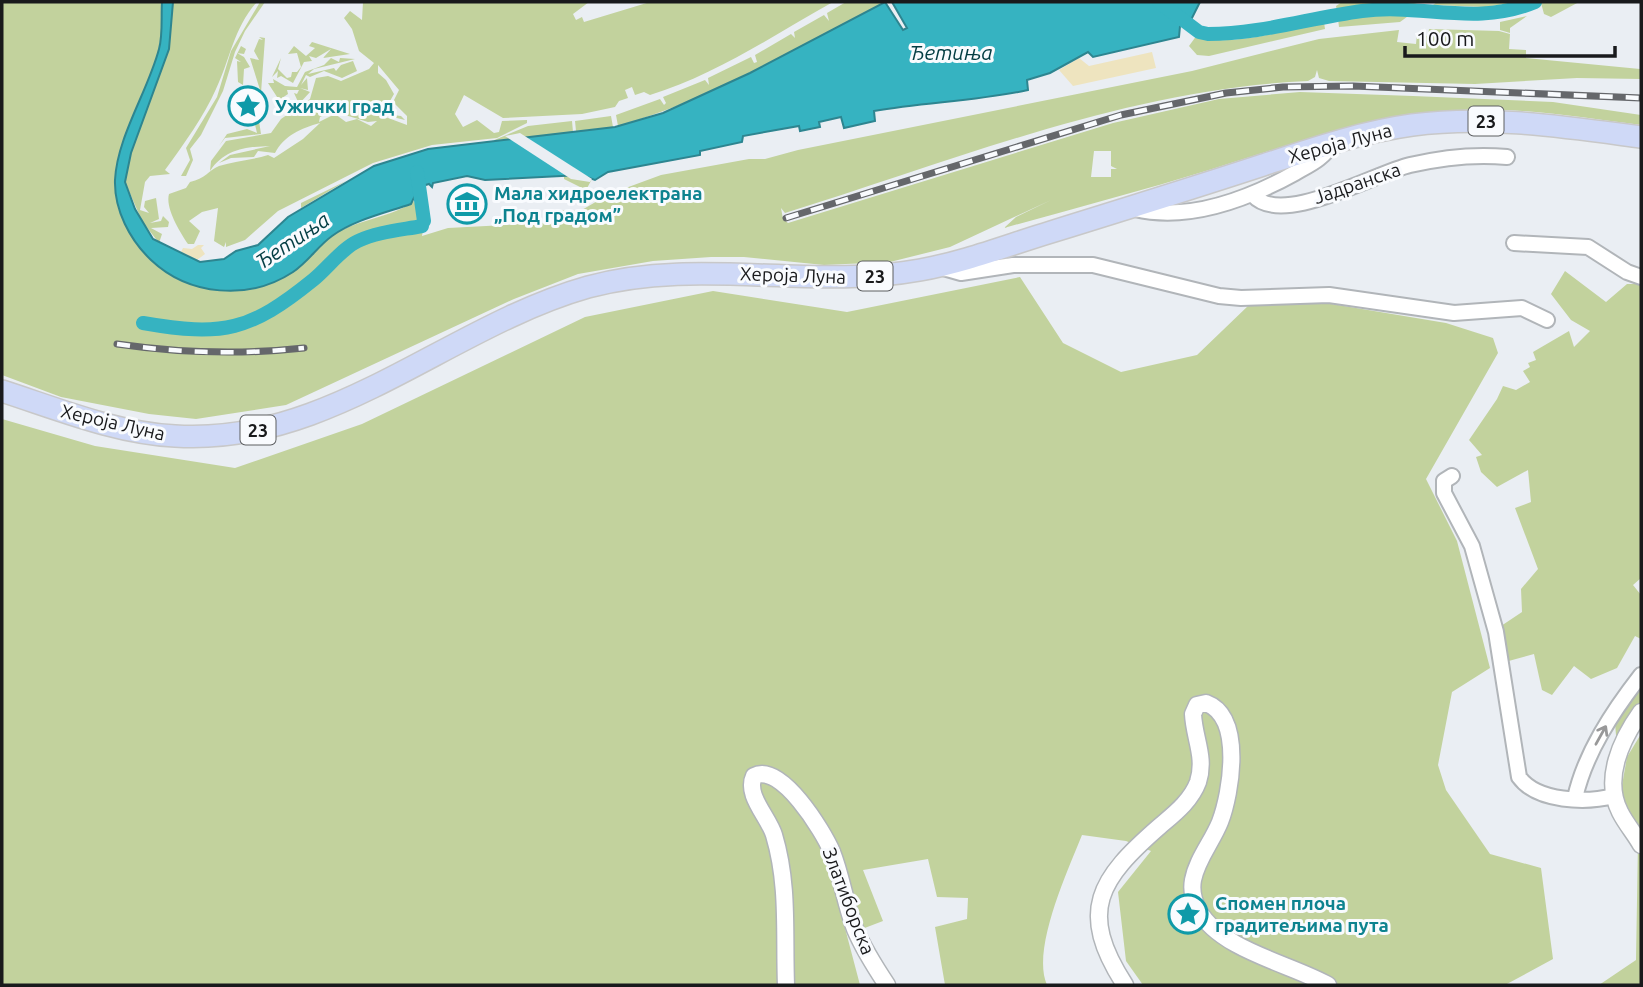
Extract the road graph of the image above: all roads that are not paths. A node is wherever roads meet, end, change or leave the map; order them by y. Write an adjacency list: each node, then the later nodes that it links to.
1 (1641, 136): 2 (main road, Хероја Луна / 23)
2 (1332, 143): 4 (street, Јадранска); 5 (main road, Хероја Луна / 23)
3 (1507, 157): 4 (street, Јадранска)
4 (1253, 195): 5 (street, Јадранска)
5 (1130, 208): 7 (main road, Хероја Луна / 23)
6 (1514, 243): 8 (street)
7 (940, 265): 9 (street); 10 (main road, Хероја Луна / 23)
8 (1641, 277)
9 (1547, 320)
10 (2, 391)
11 (1452, 476): 15 (street)
12 (1641, 675): 15 (street, one-way to 12)
13 (1641, 712): 14 (street)
14 (1614, 796): 15 (street); 16 (street)
15 (1575, 798)
16 (1641, 845)
17 (786, 985): 18 (street, Златиборска)
18 (887, 985)
19 (1125, 985): 20 (street)
20 (1328, 985)

